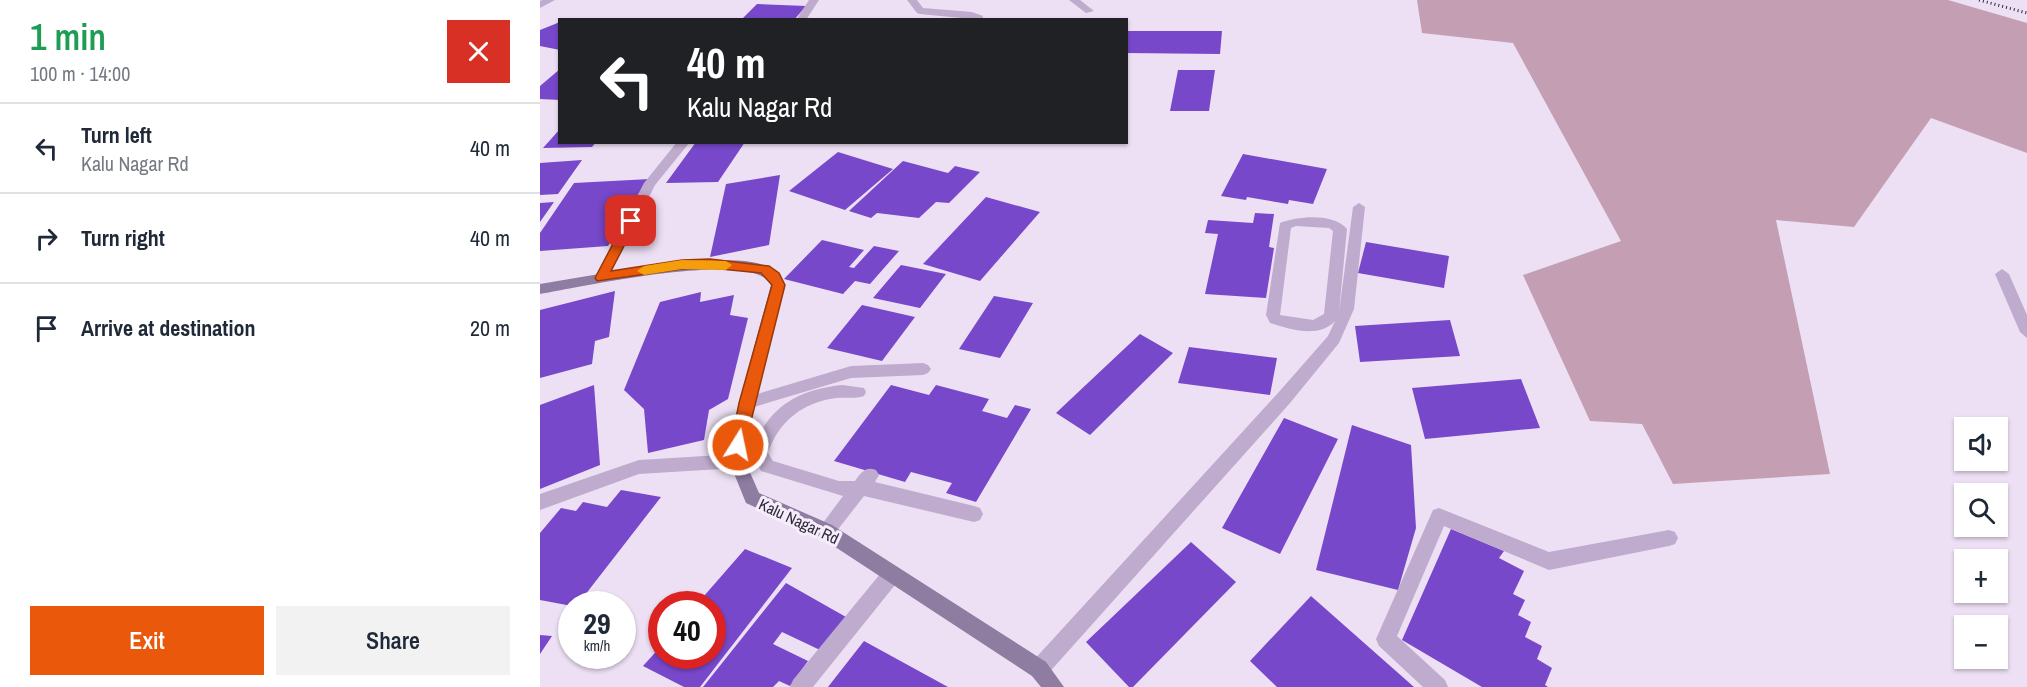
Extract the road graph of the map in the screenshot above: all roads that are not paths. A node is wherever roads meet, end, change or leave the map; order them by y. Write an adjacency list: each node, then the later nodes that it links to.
1 (550, 0): 5 (street)
2 (814, 0): 8 (street)
3 (912, 0): 7 (street)
4 (1074, 0): 6 (street)
5 (540, 5)
6 (1089, 11)
7 (932, 17): 9 (street)
8 (802, 18)
9 (978, 18)
10 (682, 144): 14 (street)
11 (1359, 207): 12 (street)
12 (1347, 234): 12 (street); 27 (street)
13 (2002, 274): 16 (street)
14 (602, 278): 15 (street); 19 (street)
15 (540, 289)
16 (2027, 332)
17 (922, 369): 19 (street)
18 (858, 392): 21 (street)
19 (747, 403): 20 (street)
20 (736, 461): 22 (street); 24 (street, Kalu Nagar Rd)
21 (866, 481): 23 (street); 24 (street)
22 (540, 502)
23 (974, 514)
24 (826, 531): 26 (street, Kalu Nagar Rd)
25 (1669, 538): 30 (street)
26 (892, 574): 27 (street, Kalu Nagar Rd); 28 (street)
27 (1039, 669): 29 (street, Kalu Nagar Rd)
28 (800, 687)
29 (1054, 687)
30 (1438, 687)

